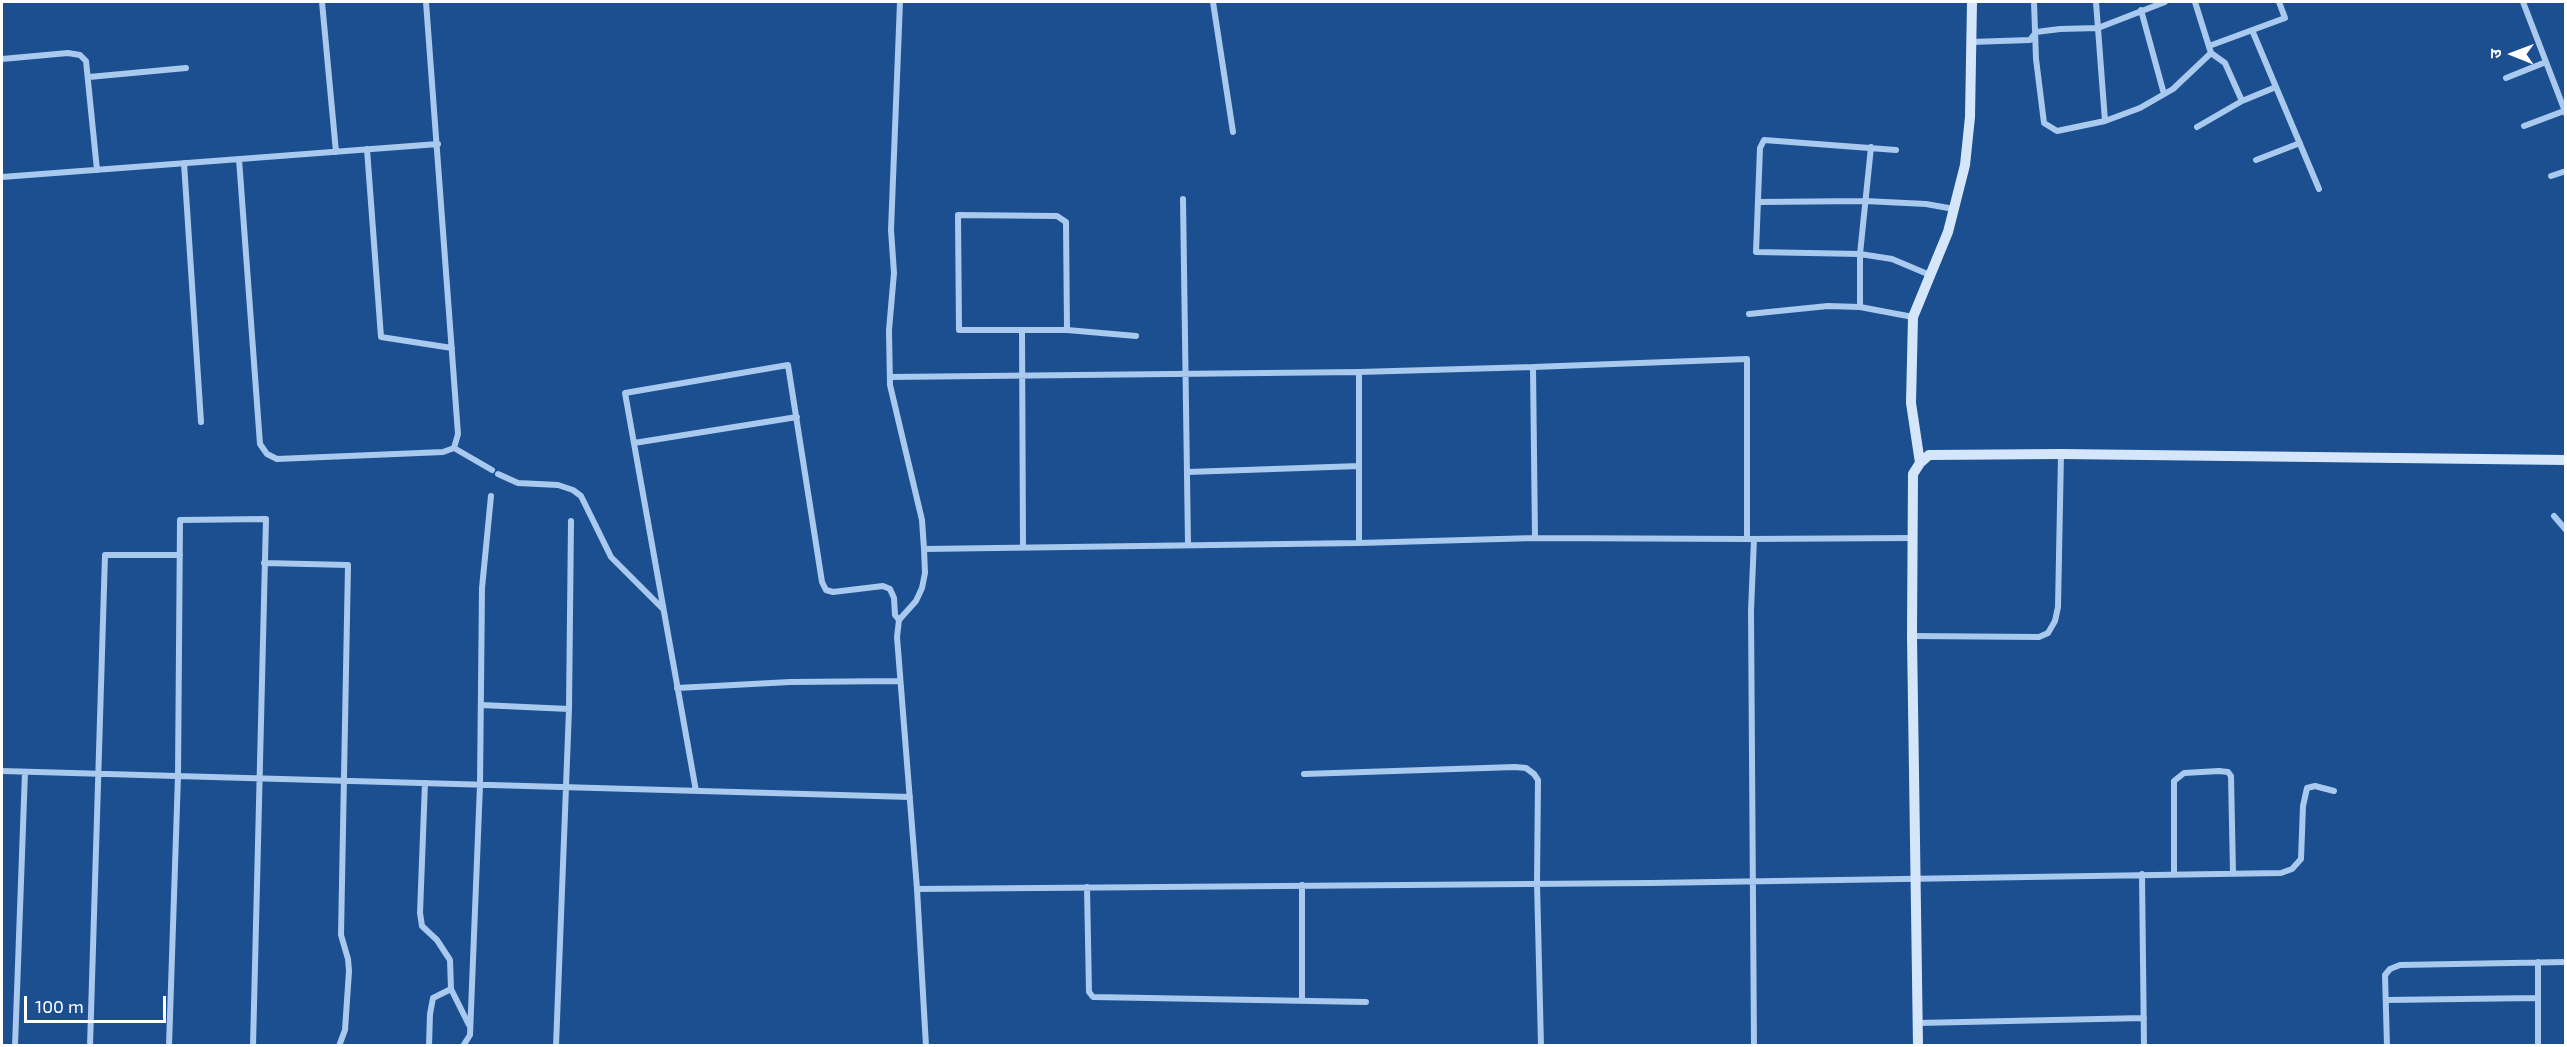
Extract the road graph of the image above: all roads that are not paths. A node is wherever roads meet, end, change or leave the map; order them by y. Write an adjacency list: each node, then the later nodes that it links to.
1 (322, 2): 36 (street)
2 (426, 2): 32 (street)
3 (900, 2): 62 (street)
4 (1214, 2): 30 (street)
5 (1972, 2): 16 (street)
6 (2034, 2): 15 (street)
7 (2096, 2): 13 (street)
8 (2165, 2): 12 (street)
9 (2195, 2): 17 (street)
10 (2279, 2): 14 (street)
11 (2523, 2): 19 (street)
12 (2141, 10): 13 (street); 24 (street)
13 (2098, 28): 15 (street); 27 (street)
14 (2252, 30): 17 (street); 23 (street)
15 (2037, 32): 16 (street); 27 (street)
16 (1971, 42): 48 (street)
17 (2210, 49): 24 (street); 25 (street)
18 (2, 59): 21 (street)
19 (2546, 62): 22 (street); 26 (street)
20 (186, 68): 21 (street)
21 (89, 77): 40 (street)
22 (2505, 78)
23 (2276, 87): 25 (street); 31 (street)
24 (2164, 94): 27 (street)
25 (2242, 100): 29 (street)
26 (2565, 112): 28 (street)
27 (2105, 120)
28 (2524, 126)
29 (2197, 127)
30 (1233, 132)
31 (2300, 143): 38 (street); 44 (street)
32 (438, 144): 34 (street); 57 (street)
33 (1871, 147): 35 (street); 46 (street); 47 (street)
34 (367, 149): 36 (street); 57 (street)
35 (1896, 150)
36 (336, 152): 37 (street)
37 (239, 159): 39 (street); 66 (street)
38 (2256, 160)
39 (184, 163): 40 (street); 64 (street)
40 (97, 170): 43 (street)
41 (2565, 171): 42 (street)
42 (2551, 176)
43 (2, 177)
44 (2319, 189)
45 (1183, 199): 60 (street)
46 (1865, 201): 47 (street); 48 (street); 49 (street)
47 (1759, 202): 49 (street)
48 (1954, 209): 50 (street)
49 (1860, 254): 50 (street); 51 (street)
50 (1930, 275): 53 (street)
51 (1860, 307): 52 (street); 53 (street)
52 (1749, 314)
53 (1913, 317): 69 (street)
54 (1022, 330): 55 (street); 55 (street); 61 (street)
55 (1067, 330): 56 (street)
56 (1136, 336)
57 (452, 348): 66 (street)
58 (1533, 367): 59 (street); 76 (street); 78 (street)
59 (1359, 372): 60 (street); 70 (street)
60 (1186, 375): 61 (street); 71 (street)
61 (1022, 376): 62 (street); 81 (street)
62 (890, 378): 82 (street)
63 (797, 417): 65 (street); 65 (street); 86 (street)
64 (201, 422)
65 (634, 443): 85 (street)
66 (454, 448): 85 (street)
67 (2061, 454): 68 (street); 69 (street); 87 (street)
68 (2565, 460)
69 (1920, 463): 77 (street)
70 (1359, 466): 71 (street); 79 (street)
71 (1188, 472): 80 (street)
72 (491, 496): 90 (street)
73 (2554, 516): 75 (street)
74 (571, 521): 91 (street)
75 (2565, 530)
76 (1535, 538): 78 (street); 79 (street)
77 (1914, 538): 78 (street); 87 (street)
78 (1751, 539): 109 (street)
79 (1359, 543): 80 (street)
80 (1188, 544): 81 (street)
81 (1023, 547): 82 (street)
82 (924, 549): 86 (street)
83 (180, 555): 84 (street); 94 (street); 96 (street)
84 (264, 563): 97 (street); 98 (street)
85 (663, 609): 89 (street)
86 (899, 620): 88 (street)
87 (1912, 636): 108 (street)
88 (900, 681): 89 (street); 104 (street)
89 (677, 688): 102 (street)
90 (481, 705): 91 (street); 100 (street)
91 (569, 709): 101 (street)
92 (2, 771): 93 (street)
93 (25, 772): 94 (street); 125 (street)
94 (99, 774): 96 (street); 126 (street)
95 (1304, 774): 110 (street)
96 (178, 776): 97 (street); 127 (street)
97 (261, 778): 98 (street); 128 (street)
98 (342, 781): 99 (street); 129 (street)
99 (425, 783): 100 (street); 116 (street)
100 (480, 785): 101 (street); 123 (street)
101 (566, 787): 102 (street); 133 (street)
102 (696, 791): 104 (street)
103 (2334, 791): 106 (street)
104 (910, 797): 113 (street)
105 (2174, 873): 106 (street); 106 (street); 107 (street)
106 (2234, 873)
107 (2142, 874): 108 (street); 121 (street)
108 (1914, 877): 109 (street); 122 (street)
109 (1754, 882): 110 (street); 136 (street)
110 (1537, 883): 111 (street); 135 (street)
111 (1302, 885): 112 (street); 119 (street)
112 (1087, 887): 113 (street); 119 (street)
113 (917, 889): 134 (street)
114 (2538, 962): 115 (street); 117 (street); 118 (street)
115 (2565, 962)
116 (451, 989): 123 (street); 130 (street)
117 (2537, 998): 118 (street); 140 (street)
118 (2386, 1000): 139 (street)
119 (1302, 1001): 120 (street)
120 (1366, 1002)
121 (2144, 1018): 122 (street); 138 (street)
122 (1918, 1023): 137 (street)
123 (470, 1026): 124 (street)
124 (470, 1035): 131 (street); 132 (street)
125 (15, 1046)
126 (90, 1046)
127 (169, 1046)
128 (253, 1046)
129 (339, 1046)
130 (429, 1046)
131 (463, 1046)
132 (469, 1046)
133 (556, 1046)
134 (926, 1046)
135 (1541, 1046)
136 (1754, 1046)
137 (1918, 1046)
138 (2144, 1046)
139 (2387, 1046)
140 (2538, 1046)

